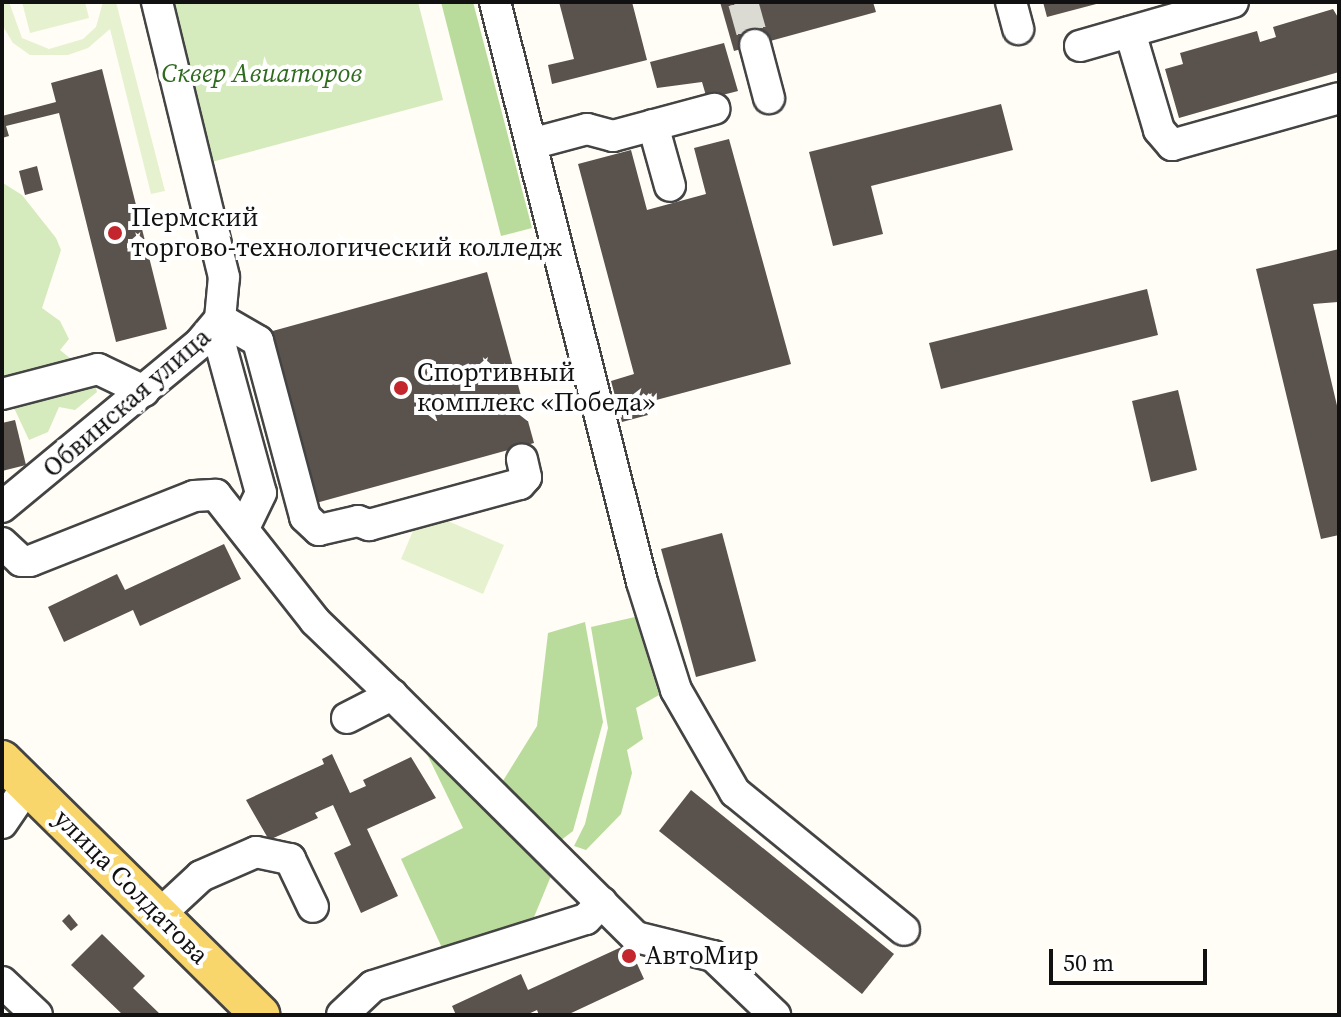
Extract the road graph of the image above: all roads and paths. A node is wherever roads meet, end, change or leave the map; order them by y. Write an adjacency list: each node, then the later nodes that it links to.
1 (157, 2): 15 (street, Обвинская улица)
2 (495, 2): 11 (street)
3 (1233, 2): 4 (street)
4 (1130, 32): 6 (street); 8 (street)
5 (755, 45): 7 (street)
6 (1080, 46)
7 (769, 98)
8 (1339, 98)
9 (714, 109): 10 (street)
10 (653, 125): 11 (street); 12 (street)
11 (531, 144): 13 (street)
12 (670, 186)
13 (552, 224): 14 (street); 29 (street)
14 (530, 245)
15 (214, 327): 16 (street, Обвинская улица); 18 (street); 20 (street)
16 (144, 391): 17 (street); 19 (street, Обвинская улица)
17 (2, 394)
18 (522, 459)
19 (2, 507)
20 (244, 528): 21 (street); 22 (street)
21 (2, 543)
22 (392, 695): 23 (street); 26 (street)
23 (347, 718)
24 (15, 773): 25 (street); 28 (main road, улица Солдатова)
25 (2, 823)
26 (602, 902): 33 (street); 34 (street)
27 (313, 907): 28 (street)
28 (159, 915): 32 (main road, улица Солдатова)
29 (904, 930)
30 (2, 982): 31 (street)
31 (37, 1015)
32 (261, 1015)
33 (342, 1015)
34 (775, 1015)

